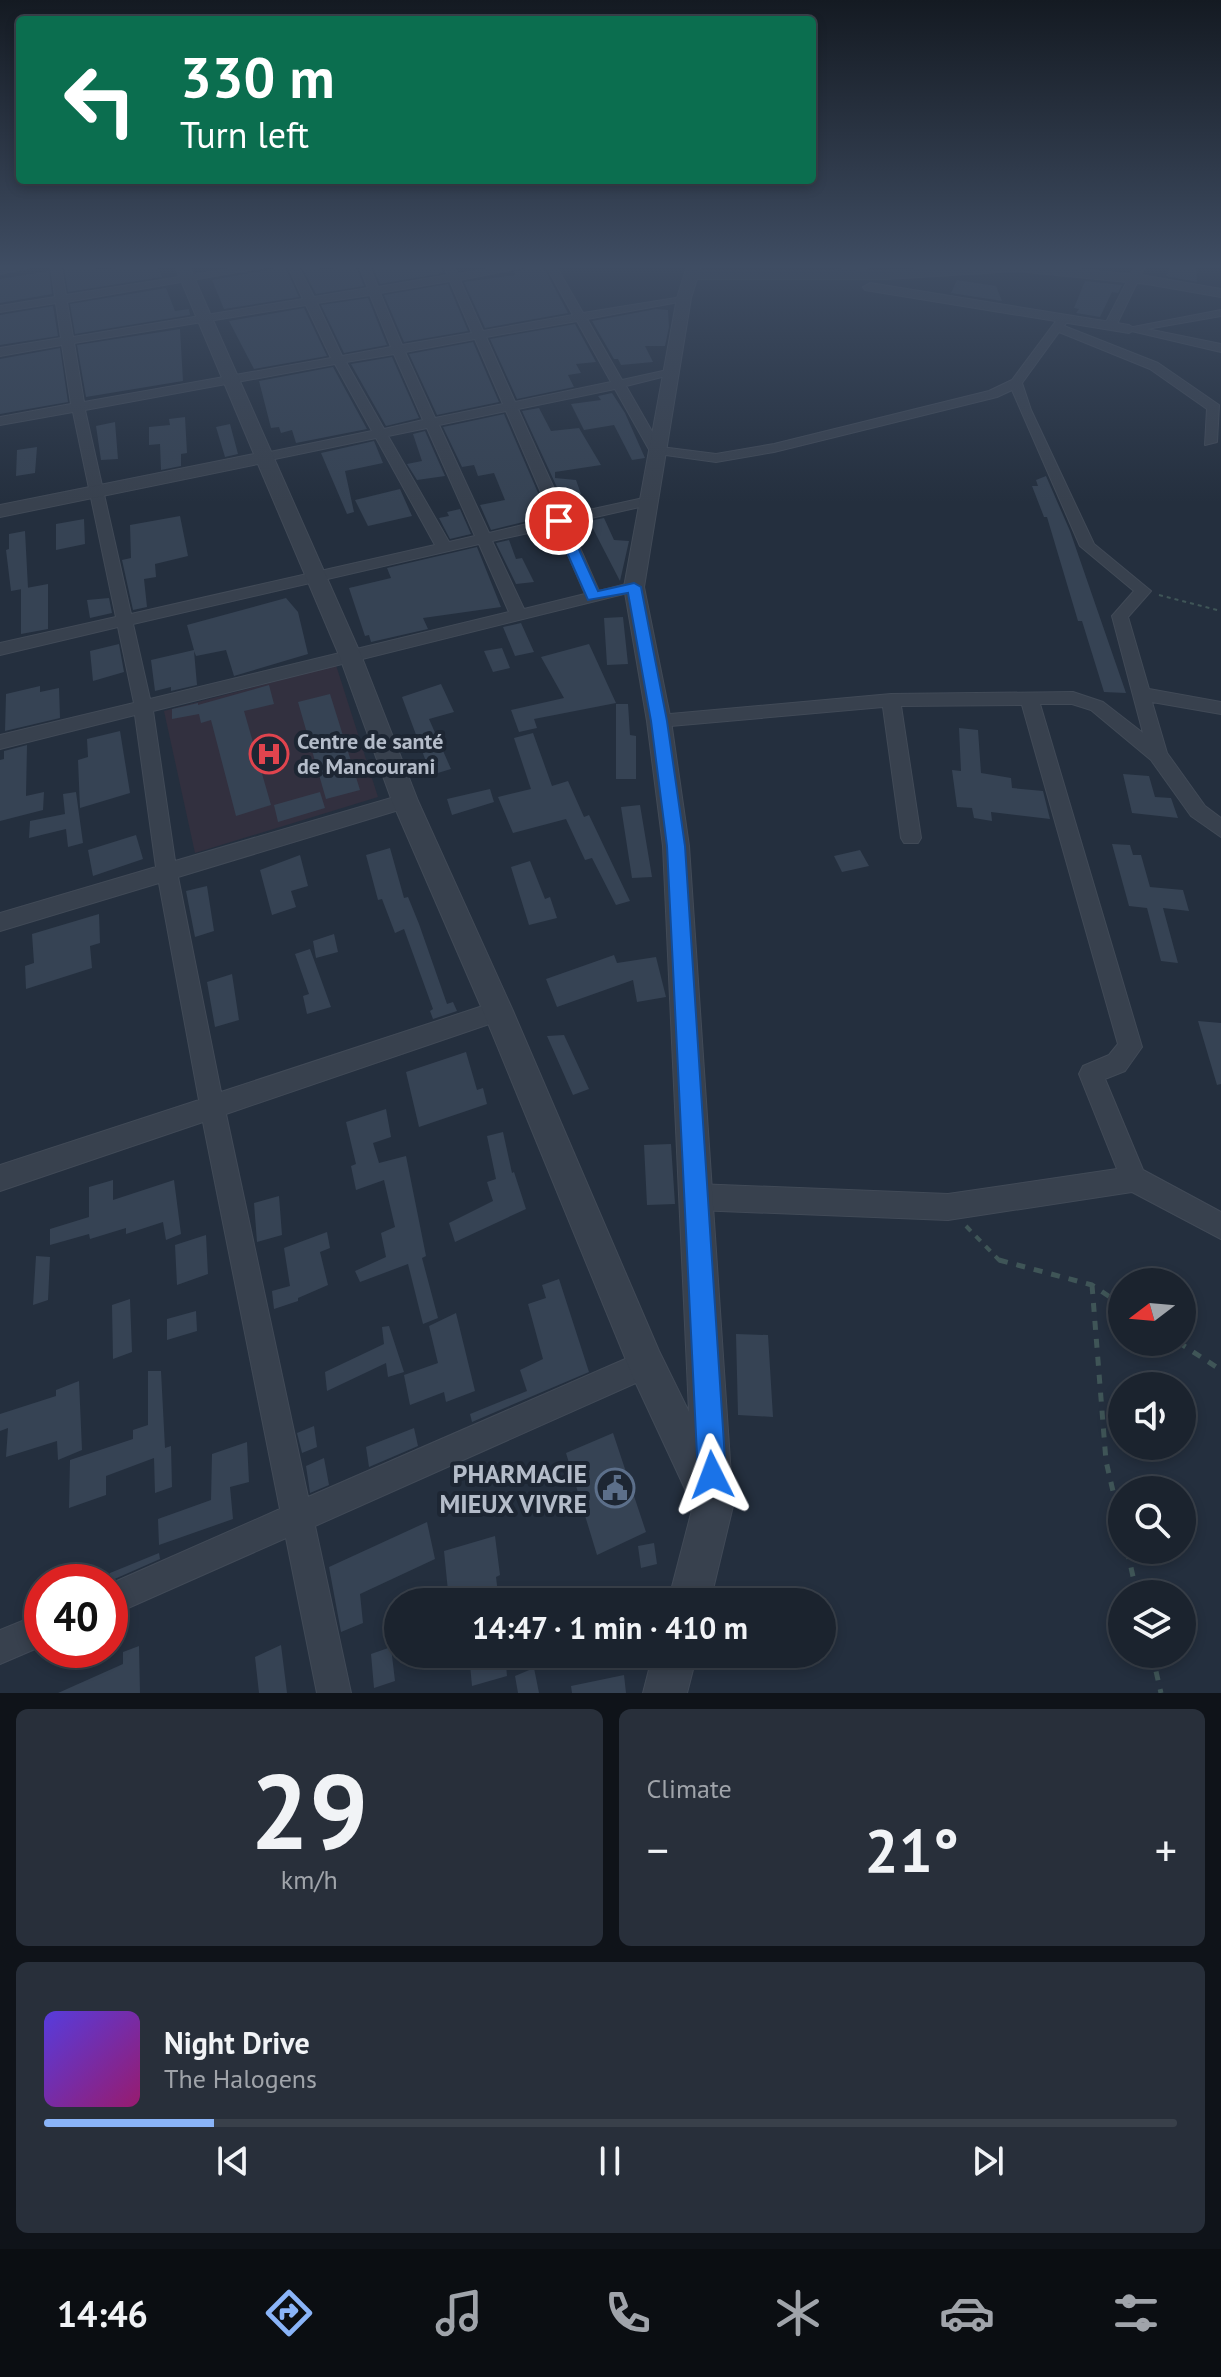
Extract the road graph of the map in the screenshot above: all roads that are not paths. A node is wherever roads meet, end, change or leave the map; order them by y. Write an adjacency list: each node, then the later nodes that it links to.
1 (42, 345): 13 (street)
2 (67, 345): 20 (street)
3 (216, 345): 16 (street)
4 (331, 345): 14 (street)
5 (396, 345): 12 (street)
6 (425, 345): 12 (street)
7 (484, 345): 19 (street)
8 (596, 345): 17 (street)
9 (677, 345): 15 (street)
10 (1045, 345): 18 (street)
11 (1107, 345): 24 (street)
12 (398, 350): 14 (street); 22 (street)
13 (0, 352)
14 (339, 361): 16 (street); 23 (street)
15 (672, 373): 17 (street); 25 (street)
16 (230, 381): 20 (street); 26 (street)
17 (618, 383): 19 (street); 25 (street)
18 (1016, 383): 25 (street); 40 (street)
19 (510, 406): 22 (street); 30 (street)
20 (78, 407): 21 (street); 27 (street)
21 (0, 421)
22 (431, 421): 23 (street); 31 (street)
23 (377, 432): 26 (street); 32 (street)
24 (1210, 442)
25 (656, 450): 28 (street)
26 (265, 457): 27 (street); 33 (street)
27 (95, 490): 29 (street); 37 (street)
28 (648, 501): 30 (street); 34 (street)
29 (0, 511)
30 (559, 521): 31 (street); 35 (street)
31 (485, 538): 32 (street); 36 (street)
32 (444, 547): 33 (street)
33 (317, 576): 37 (street); 39 (street)
34 (634, 587): 35 (street); 45 (street)
35 (594, 597): 36 (street)
36 (518, 614): 39 (street)
37 (125, 621): 38 (street); 43 (street)
38 (0, 649)
39 (350, 655): 43 (street); 48 (street)
40 (1141, 694): 44 (street); 47 (street)
41 (1029, 697): 42 (street); 47 (street); 56 (street)
42 (891, 700): 45 (street); 50 (street)
43 (143, 706): 46 (street); 51 (street)
44 (1221, 708)
45 (659, 721): 57 (street)
46 (0, 742)
47 (1158, 755): 49 (street)
48 (405, 801): 51 (street); 53 (street)
49 (1221, 829)
50 (911, 838)
51 (167, 873): 52 (street); 54 (street)
52 (0, 922)
53 (498, 1011): 54 (street); 59 (street)
54 (212, 1107): 55 (street); 61 (street)
55 (0, 1178)
56 (1134, 1179): 57 (street); 58 (street)
57 (696, 1197): 60 (street)
58 (1221, 1226)
59 (646, 1364): 60 (street); 61 (street)
60 (713, 1506): 62 (street)
61 (298, 1519): 63 (street); 67 (street)
62 (692, 1588)
63 (128, 1592)
64 (24, 1637): 65 (street)
65 (0, 1647)
66 (671, 1668): 68 (street)
67 (334, 1693)
68 (665, 1693)

